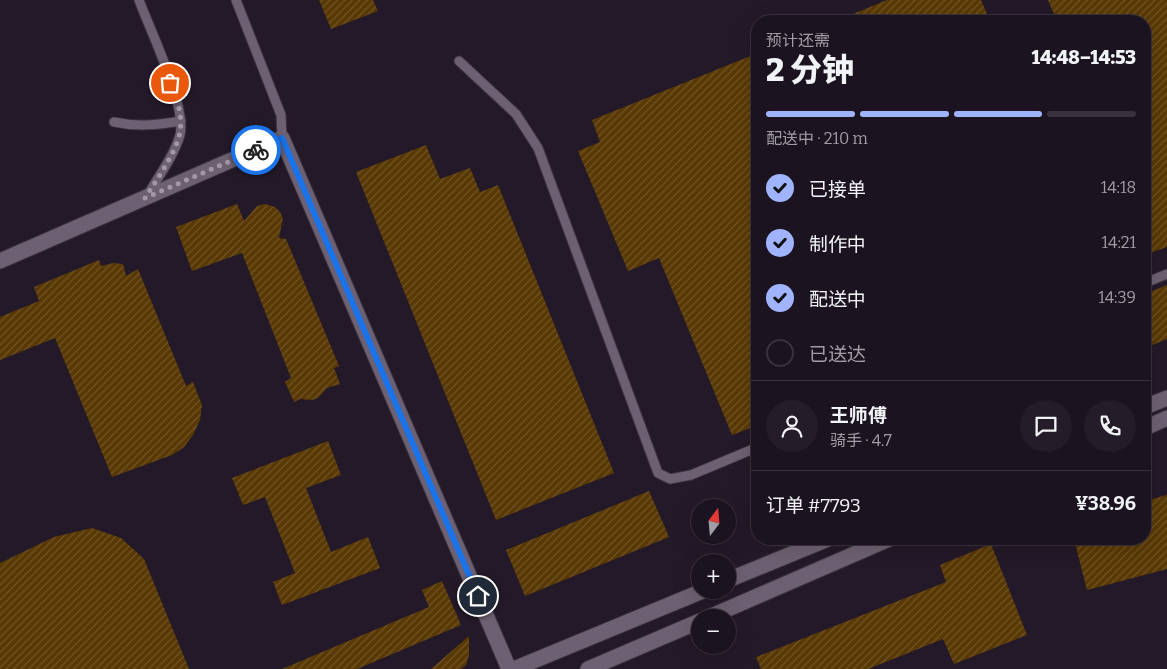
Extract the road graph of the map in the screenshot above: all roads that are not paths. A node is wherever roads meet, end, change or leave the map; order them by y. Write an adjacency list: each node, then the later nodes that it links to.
1 (139, 0): 4 (lane)
2 (236, 0): 6 (lane)
3 (458, 61): 15 (lane)
4 (180, 121): 5 (lane); 7 (lane)
5 (114, 122)
6 (282, 138): 7 (main road); 22 (main road)
7 (145, 198): 8 (main road)
8 (0, 261)
9 (1167, 274): 10 (lane)
10 (1151, 281)
11 (1167, 398): 12 (main road)
12 (1151, 405)
13 (1167, 418): 14 (main road)
14 (1151, 425)
15 (751, 450)
16 (813, 545): 18 (main road)
17 (875, 545): 20 (main road)
18 (736, 577)
19 (691, 596): 23 (main road)
20 (728, 609)
21 (691, 625): 24 (main road)
22 (509, 669)
23 (514, 669)
24 (588, 669)

